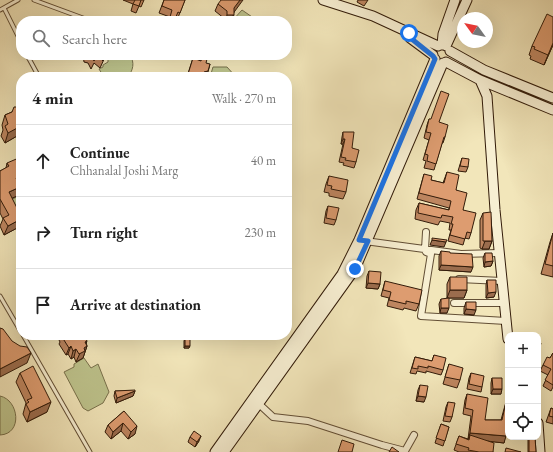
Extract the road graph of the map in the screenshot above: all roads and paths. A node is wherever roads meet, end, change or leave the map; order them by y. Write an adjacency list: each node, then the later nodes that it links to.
1 (18, 0): 6 (lane)
2 (34, 0): 8 (lane)
3 (323, 0): 10 (street)
4 (454, 0): 11 (street)
5 (467, 0): 11 (street)
6 (4, 8): 7 (lane); 9 (lane)
7 (0, 10)
8 (77, 16)
9 (16, 32)
10 (406, 32): 11 (street); 13 (street)
11 (444, 47): 13 (street); 13 (street); 16 (street)
12 (30, 60): 14 (lane)
13 (439, 60): 15 (street); 19 (street)
14 (36, 72)
15 (480, 80): 17 (street); 21 (street)
16 (553, 98)
17 (553, 110)
18 (426, 232): 20 (street)
19 (363, 240): 20 (street); 31 (street); 36 (street)
20 (425, 249): 21 (street); 27 (street)
21 (499, 253): 23 (street)
22 (449, 279): 23 (street)
23 (502, 281): 26 (street)
24 (0, 296): 28 (lane)
25 (454, 303): 26 (street)
26 (504, 303): 27 (street)
27 (506, 322): 29 (street)
28 (16, 323)
29 (507, 332)
30 (26, 340): 35 (lane)
31 (259, 404): 34 (street); 37 (street)
32 (414, 435): 34 (street)
33 (539, 440): 39 (street)
34 (382, 445): 38 (street)
35 (90, 452)
36 (216, 452)
37 (224, 452)
38 (379, 452)
39 (540, 452)

